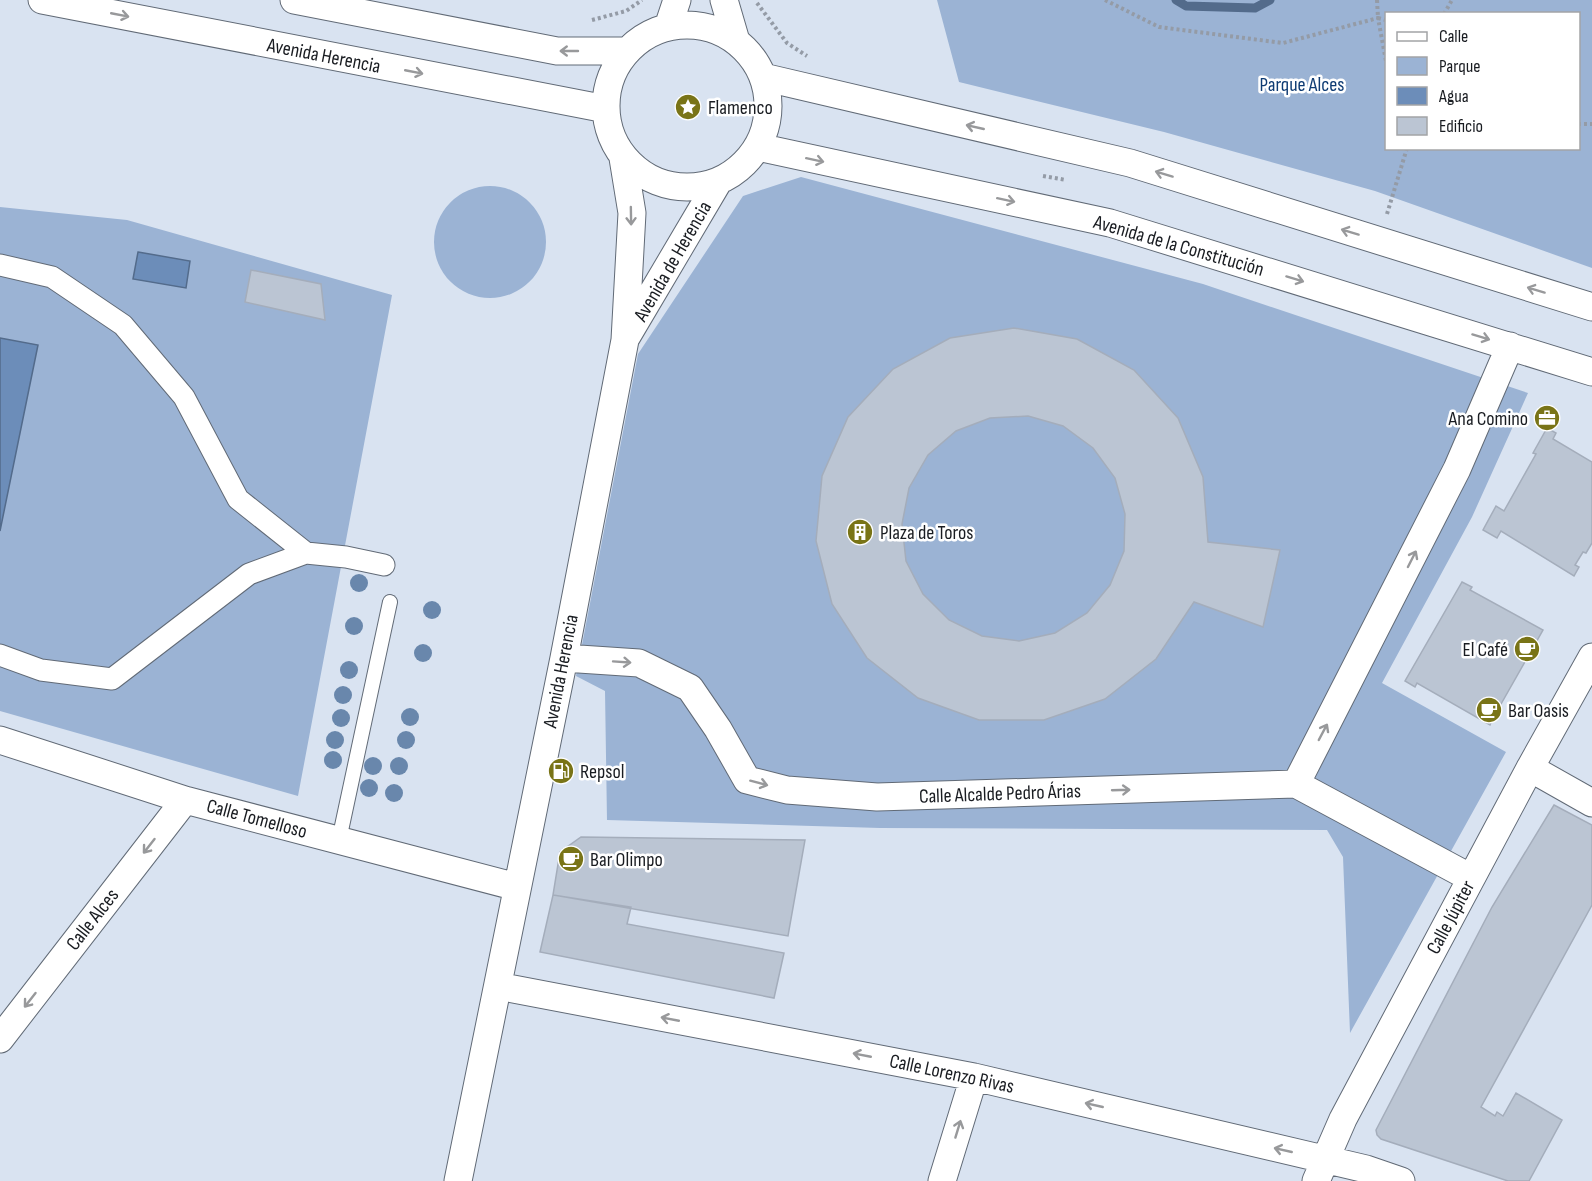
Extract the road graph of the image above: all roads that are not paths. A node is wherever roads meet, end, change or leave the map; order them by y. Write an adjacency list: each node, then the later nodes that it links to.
1 (42, 0): 9 (street, Avenida Herencia, one-way to 9)
2 (294, 0): 7 (street, one-way to 2)
3 (677, 0): 5 (street)
4 (724, 0): 6 (street, Avenida Herencia)
5 (668, 27): 6 (street, Avenida Herencia); 7 (street, Avenida Herencia)
6 (736, 41): 8 (street, Avenida Herencia)
7 (627, 51): 9 (street, Avenida Herencia)
8 (763, 77): 10 (street, Avenida Herencia); 14 (street, one-way to 8)
9 (606, 110): 11 (street, Avenida Herencia)
10 (758, 147): 12 (street, Avenida Herencia); 16 (street, Avenida de la Constitución, one-way to 16)
11 (623, 158): 12 (street, Avenida Herencia); 15 (street, Avenida Herencia, one-way to 15)
12 (718, 182): 15 (street, Avenida de Herencia)
13 (0, 265): 18 (street)
14 (1592, 307)
15 (625, 340): 23 (street, Avenida Herencia)
16 (1510, 346): 17 (street, Avenida de la Constitución); 26 (street, one-way to 16)
17 (1592, 372)
18 (306, 554): 19 (street); 21 (street)
19 (384, 565)
20 (390, 602): 29 (lane)
21 (0, 655)
22 (1592, 657): 25 (street, Calle Júpiter)
23 (564, 658): 26 (street, Calle Alcalde Pedro Árias, one-way to 26); 31 (street, Avenida Herencia)
24 (0, 740): 27 (street, Calle Tomelloso)
25 (1530, 768): 28 (street); 30 (street, Calle Júpiter)
26 (1296, 784): 30 (street)
27 (185, 800): 29 (street, Calle Tomelloso); 33 (street, Calle Alces, one-way to 33)
28 (1592, 803)
29 (339, 840): 31 (street, Calle Tomelloso)
30 (1471, 878): 35 (street, Calle Júpiter)
31 (517, 887): 32 (street, Avenida Herencia)
32 (498, 986): 34 (street, Calle Lorenzo Rivas, one-way to 32); 36 (street, Avenida Herencia)
33 (0, 1039)
34 (974, 1077): 35 (street, Calle Lorenzo Rivas, one-way to 34); 37 (street, one-way to 34)
35 (1321, 1170): 38 (street, Calle Lorenzo Rivas)
36 (458, 1181)
37 (942, 1181)
38 (1401, 1181)

